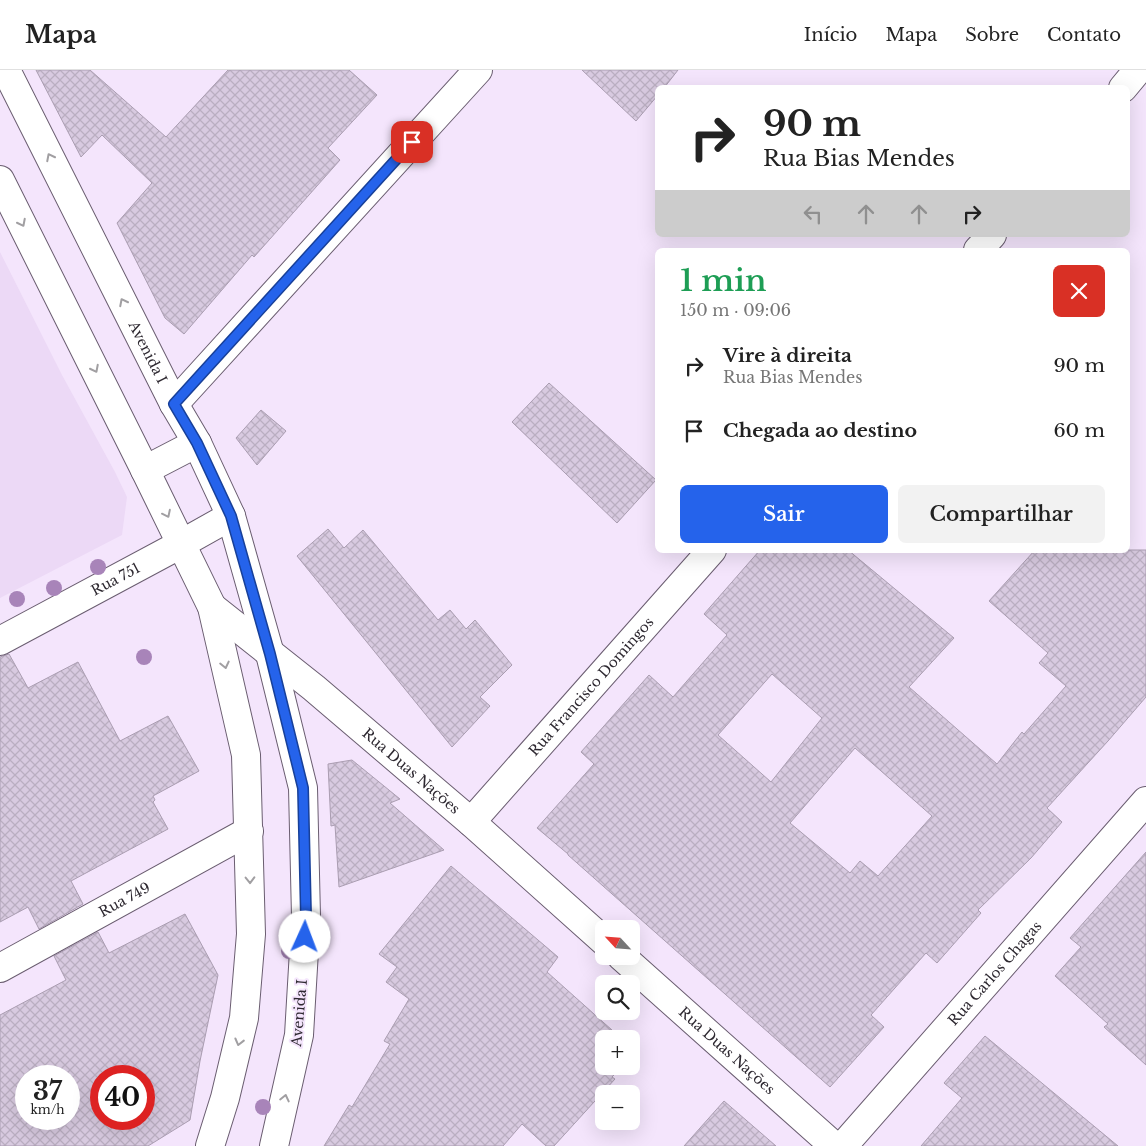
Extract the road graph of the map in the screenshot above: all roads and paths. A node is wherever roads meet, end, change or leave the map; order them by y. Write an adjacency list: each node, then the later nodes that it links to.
1 (6, 70): 8 (street, Avenida I, one-way to 1)
2 (478, 70): 8 (street)
3 (1138, 70): 4 (street)
4 (1126, 85)
5 (0, 180): 10 (street, one-way to 10)
6 (990, 237): 7 (street)
7 (980, 248)
8 (174, 404): 9 (street, Avenida I)
9 (197, 443): 10 (street); 11 (street, Avenida I)
10 (145, 470): 12 (street, one-way to 12)
11 (231, 516): 12 (street, Rua 751); 16 (street, Avenida I)
12 (181, 544): 14 (street); 15 (street, Rua 751)
13 (709, 553): 18 (street, Rua Francisco Domingos)
14 (212, 607): 16 (street, Rua Duas Nações); 19 (street, one-way to 19)
15 (0, 641)
16 (270, 654): 18 (street, Rua Duas Nações); 24 (street, Avenida I, one-way to 16)
17 (1146, 801): 26 (street, Rua Carlos Chagas)
18 (471, 822): 20 (street, Rua Duas Nações)
19 (249, 831): 22 (street, Rua 749); 23 (street, one-way to 23)
20 (595, 933)
21 (631, 965): 25 (street, Rua Duas Nações)
22 (0, 968)
23 (210, 1146)
24 (274, 1146)
25 (834, 1146)
26 (843, 1146)

